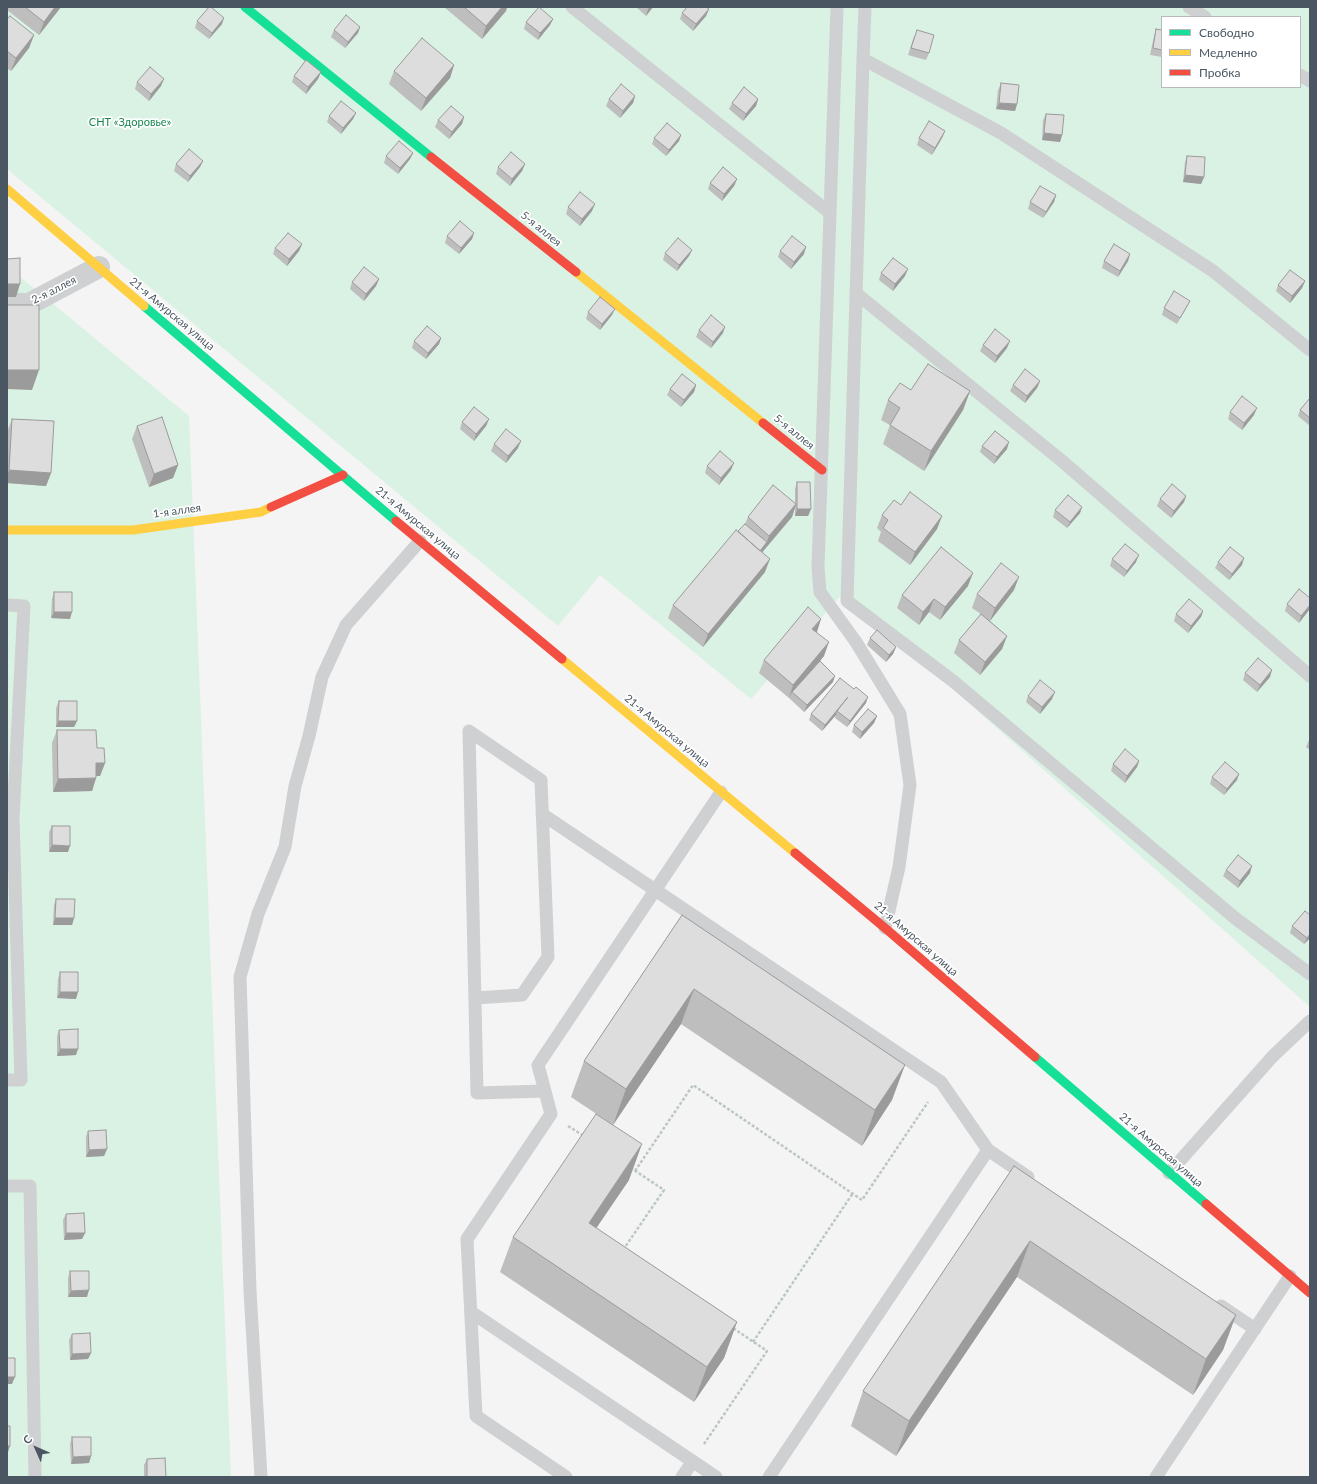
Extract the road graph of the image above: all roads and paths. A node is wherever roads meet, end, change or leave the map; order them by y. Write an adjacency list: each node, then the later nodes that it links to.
1 (246, 7): 14 (main road, 5-я аллея)
2 (572, 7): 9 (lane)
3 (837, 7): 9 (lane)
4 (864, 7): 5 (lane)
5 (863, 59): 11 (lane); 13 (lane)
6 (1301, 76): 7 (lane)
7 (1310, 81)
8 (7, 189): 10 (main road, 21-я Амурская улица)
9 (830, 213): 14 (lane)
10 (99, 267): 12 (street, 2-я аллея); 15 (main road, 21-я Амурская улица)
11 (857, 294): 19 (lane); 25 (lane)
12 (7, 304)
13 (1310, 350)
14 (822, 470): 24 (lane)
15 (343, 475): 16 (main road, 1-я аллея); 17 (main road, 21-я Амурская улица)
16 (7, 530)
17 (420, 541): 20 (main road, 21-я Амурская улица); 50 (lane)
18 (7, 605): 22 (lane)
19 (1310, 676)
20 (721, 792): 23 (lane); 24 (main road, 21-я Амурская улица)
21 (542, 814): 23 (lane); 26 (lane); 26 (lane)
22 (10, 818): 28 (lane)
23 (656, 890): 29 (lane); 30 (lane)
24 (885, 928): 36 (main road, 21-я Амурская улица)
25 (1310, 974)
26 (475, 998): 30 (lane)
27 (1310, 1021): 36 (lane)
28 (7, 1080)
29 (941, 1082): 33 (lane); 39 (path)
30 (545, 1091): 31 (lane)
31 (551, 1114): 32 (path); 44 (lane)
32 (590, 1140)
33 (988, 1150): 37 (lane); 54 (lane)
34 (629, 1166): 35 (path)
35 (635, 1171): 39 (path); 40 (path)
36 (1168, 1173): 41 (main road, 21-я Амурская улица)
37 (1040, 1185)
38 (7, 1186): 49 (lane)
39 (853, 1193): 47 (path)
40 (621, 1253)
41 (1290, 1276): 42 (main road, 21-я Амурская улица); 46 (lane)
42 (1310, 1293)
43 (1209, 1299): 46 (lane)
44 (471, 1312): 48 (lane); 51 (lane)
45 (727, 1324): 47 (path)
46 (1255, 1329): 55 (lane)
47 (753, 1342): 48 (path)
48 (693, 1461): 52 (lane); 53 (lane)
49 (35, 1477)
50 (261, 1477)
51 (566, 1477)
52 (682, 1477)
53 (716, 1477)
54 (769, 1477)
55 (1156, 1477)

